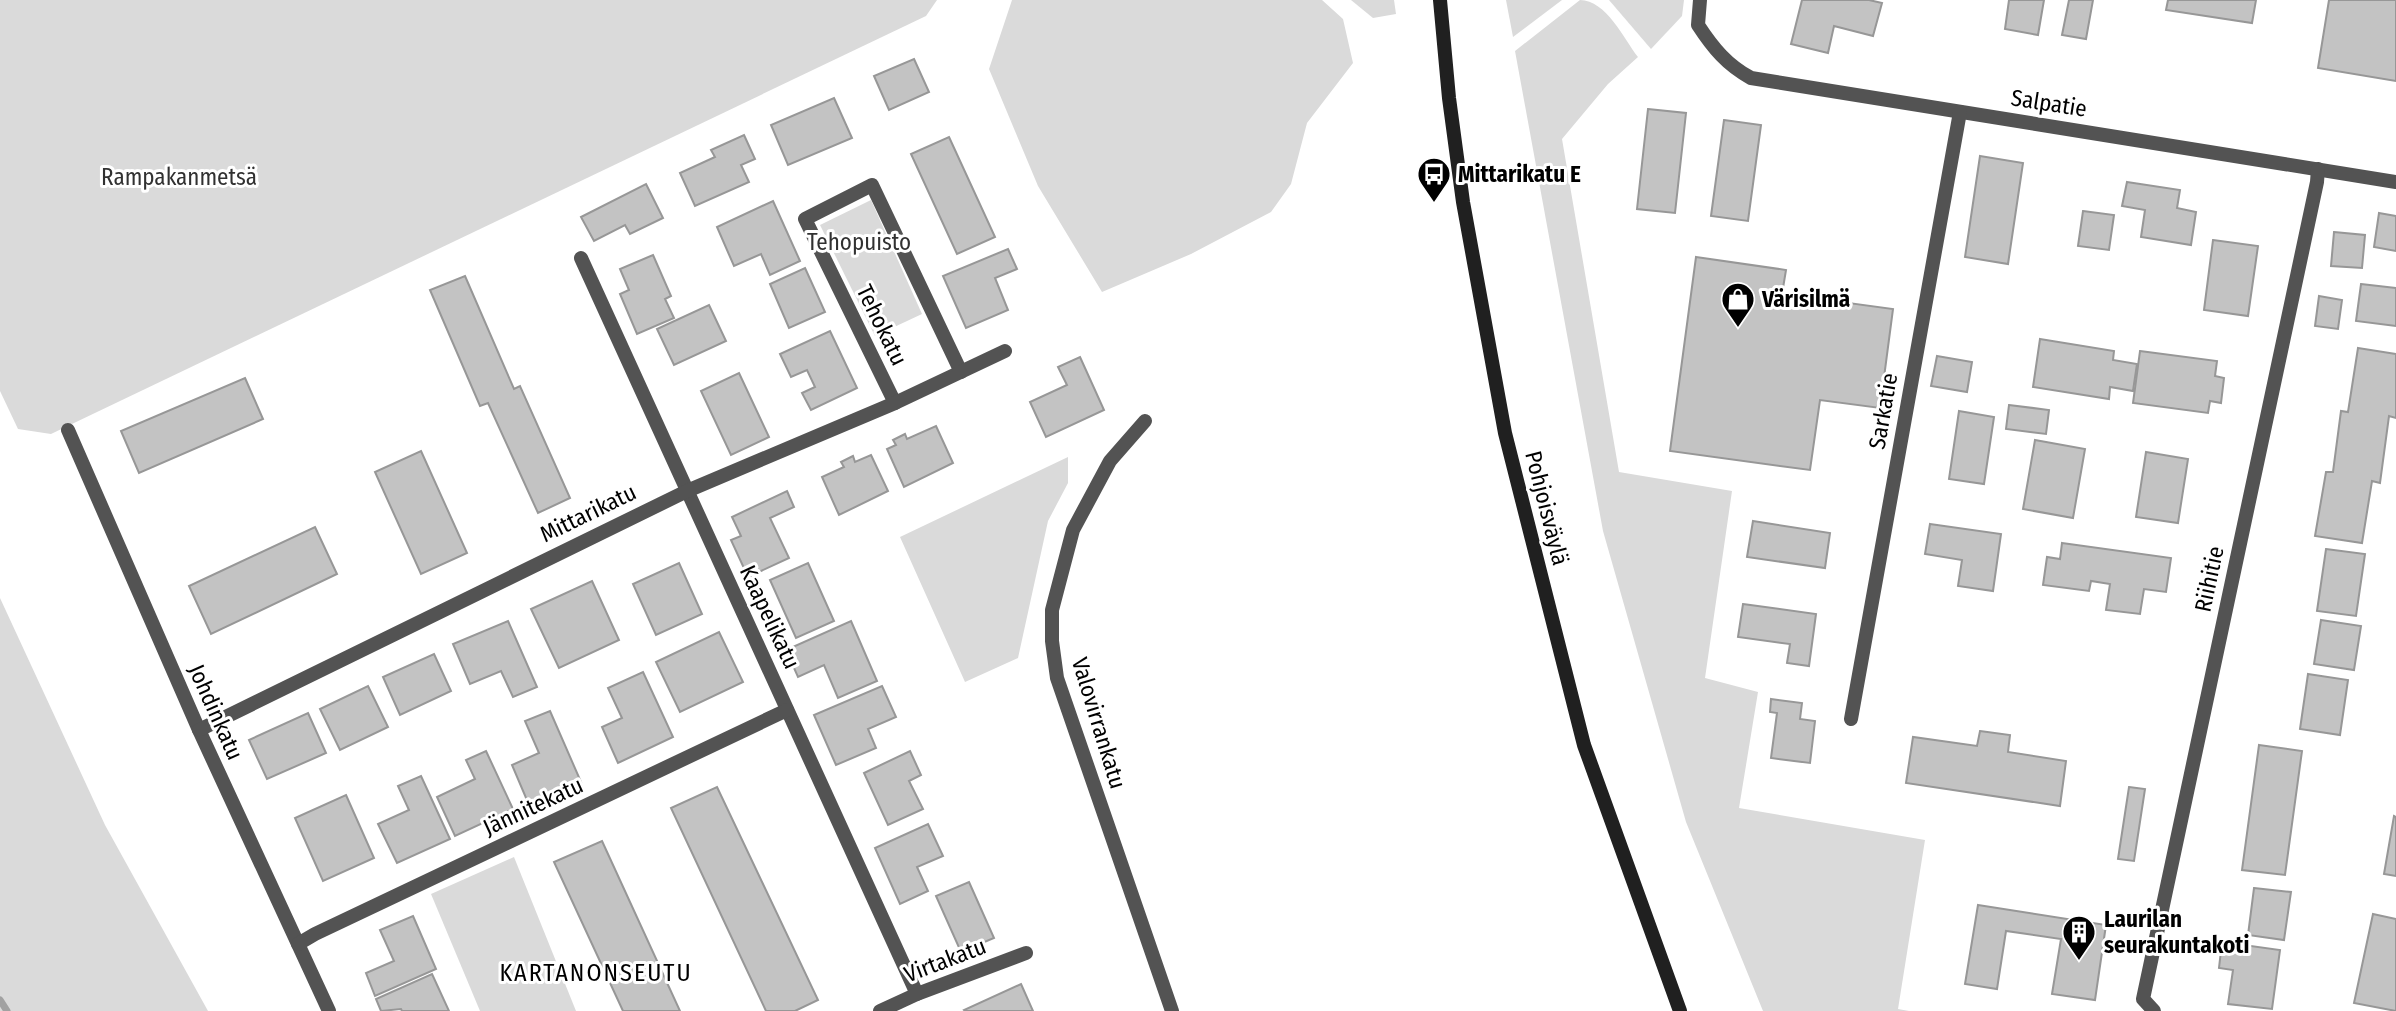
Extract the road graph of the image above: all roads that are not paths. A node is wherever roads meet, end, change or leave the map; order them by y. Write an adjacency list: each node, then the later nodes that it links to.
1 (1440, 0): 22 (main road, Pohjoisväylä)
2 (1700, 0): 3 (street, Salpatie)
3 (1960, 112): 4 (street, Salpatie); 14 (street, Sarkatie)
4 (2318, 169): 5 (street, Salpatie); 23 (street, Riihitie)
5 (2396, 182)
6 (582, 258): 12 (street, Kaapelikatu)
7 (1004, 351): 8 (street, Mittarikatu)
8 (961, 372): 9 (street, Mittarikatu); 9 (street, Tehokatu)
9 (895, 403): 12 (street, Mittarikatu)
10 (1145, 421): 21 (street, Valovirrankatu)
11 (68, 430): 15 (street, Johdinkatu)
12 (687, 491): 13 (street, Kaapelikatu); 15 (street, Mittarikatu)
13 (788, 710): 16 (street, Jännitekatu); 18 (street, Kaapelikatu)
14 (1851, 719)
15 (199, 730): 16 (street, Johdinkatu)
16 (298, 944): 19 (street, Johdinkatu)
17 (1026, 953): 18 (street, Virtakatu)
18 (917, 994): 20 (street, Virtakatu)
19 (329, 1011)
20 (880, 1011)
21 (1172, 1011)
22 (1680, 1011)
23 (2154, 1011)

